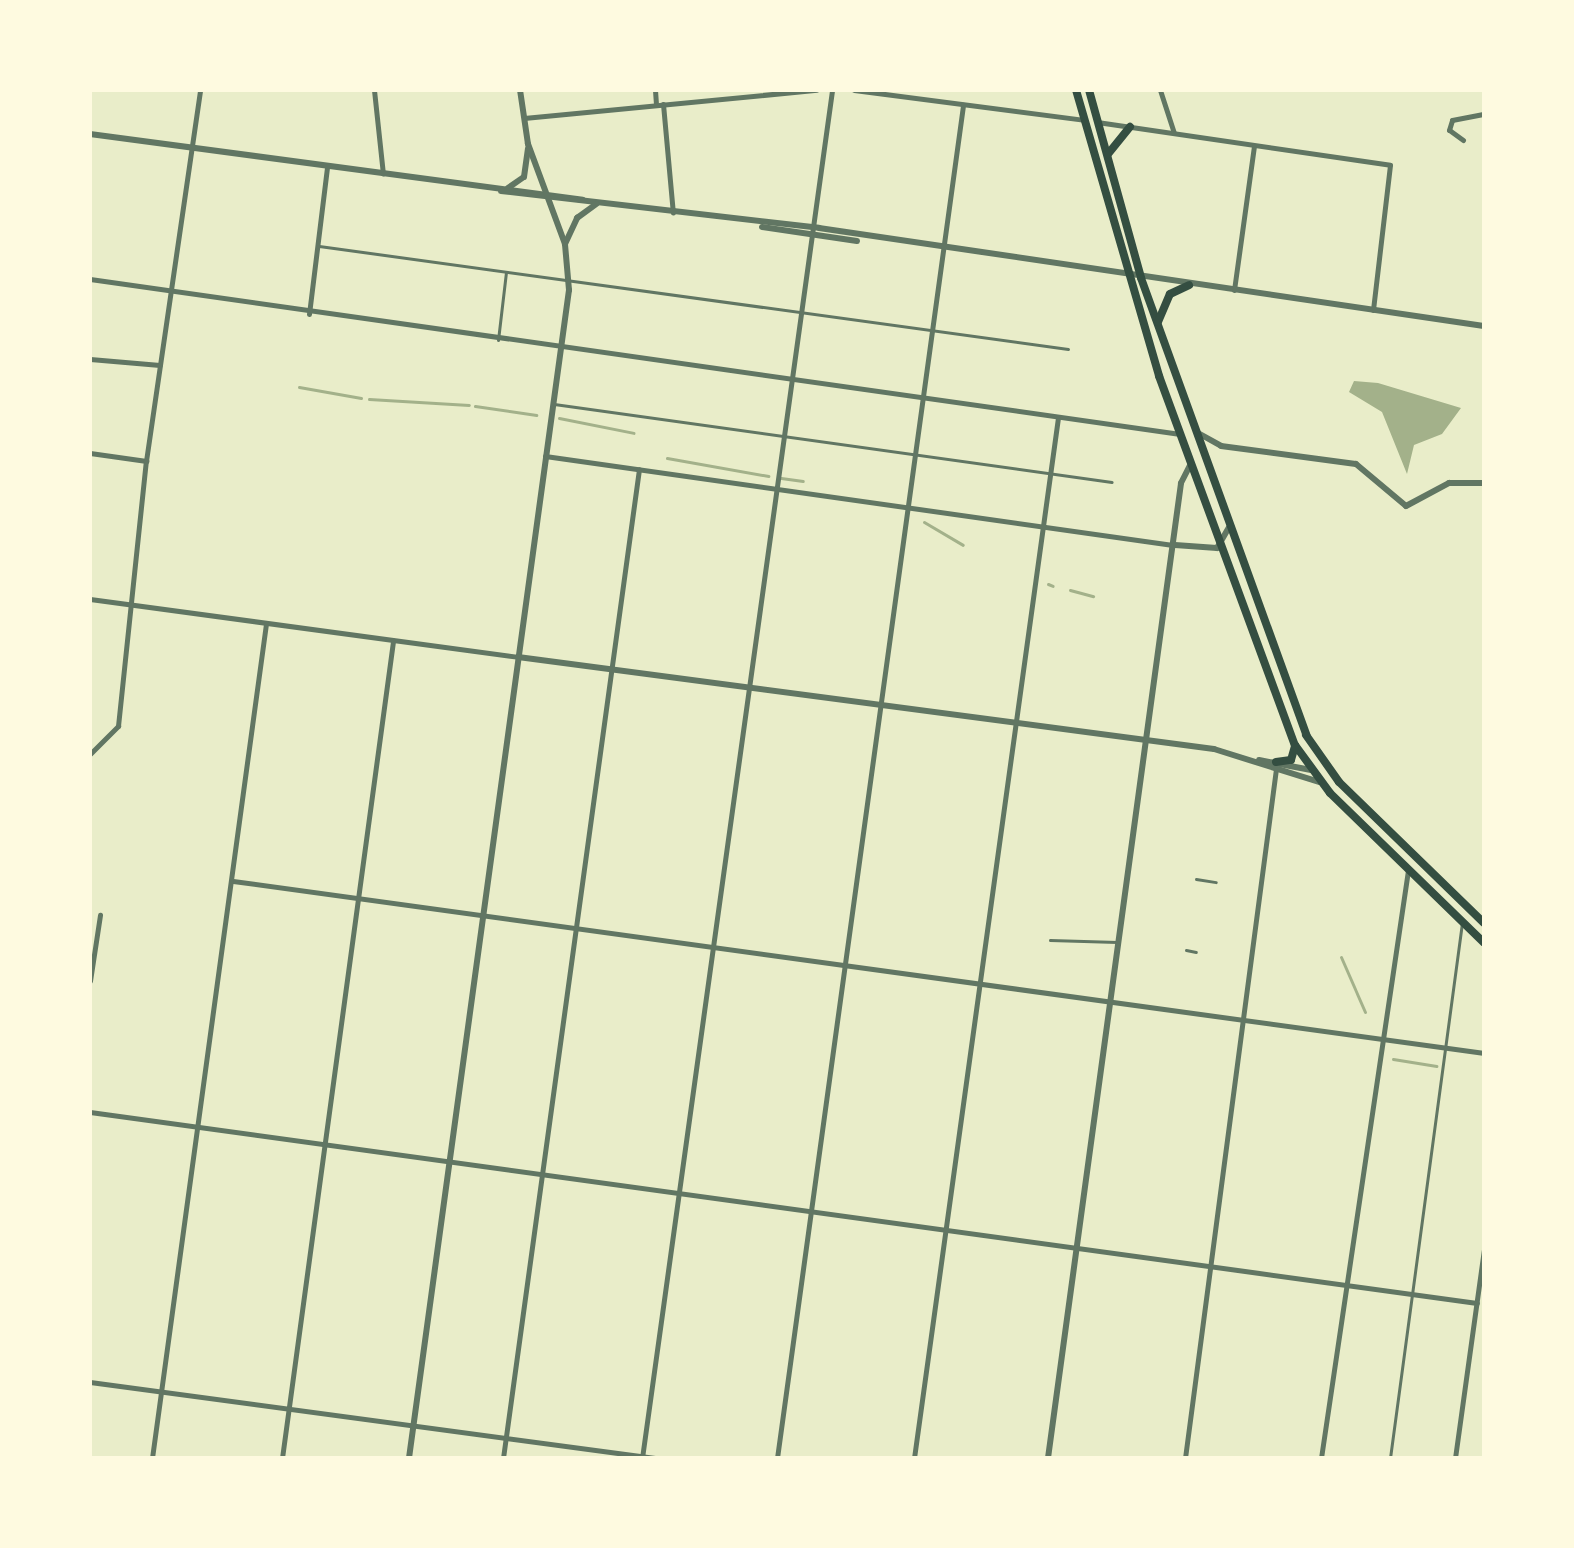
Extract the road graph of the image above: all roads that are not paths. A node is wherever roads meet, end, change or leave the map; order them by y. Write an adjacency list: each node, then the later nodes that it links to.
1 (200, 90): 26 (street)
2 (374, 90): 29 (street)
3 (520, 90): 17 (street)
4 (655, 90): 14 (street)
5 (817, 90): 11 (street)
6 (832, 90): 36 (street)
7 (854, 90): 13 (street)
8 (907, 90): 13 (street)
9 (1089, 90): 19 (main road)
10 (1160, 90): 21 (street)
11 (777, 92): 14 (street)
12 (1077, 94): 18 (main road); 19 (main road)
13 (908, 98): 15 (street)
14 (660, 104): 17 (street); 34 (street)
15 (963, 105): 18 (street); 41 (street)
16 (1484, 114): 23 (street)
17 (523, 118): 24 (street)
18 (1084, 120): 43 (main road)
19 (1097, 122): 20 (street); 27 (main road)
20 (1130, 127): 21 (street); 27 (main road)
21 (1174, 133): 25 (street)
22 (92, 134): 26 (street)
23 (1463, 140)
24 (528, 144): 30 (street); 31 (street)
25 (1254, 146): 48 (street); 50 (street)
26 (192, 148): 28 (street); 49 (street)
27 (1107, 155): 44 (main road)
28 (327, 167): 29 (street); 40 (street)
29 (383, 174): 30 (street)
30 (501, 191): 31 (street); 32 (street)
31 (549, 192): 32 (street); 33 (street)
32 (552, 201): 33 (street); 39 (street)
33 (598, 204): 34 (street); 39 (street)
34 (673, 214): 35 (street)
35 (757, 225): 36 (street); 37 (street)
36 (811, 227): 37 (street); 38 (street)
37 (810, 238): 38 (street); 51 (street)
38 (860, 240): 41 (street)
39 (565, 244): 46 (street)
40 (319, 246): 42 (lane); 52 (street)
41 (943, 251): 43 (street); 55 (street)
42 (506, 272): 46 (lane); 56 (lane)
43 (1126, 277): 44 (street); 66 (main road)
44 (1141, 278): 47 (street); 54 (main road)
45 (90, 279): 49 (street)
46 (570, 280): 51 (lane); 57 (street)
47 (1189, 285): 48 (street); 54 (main road)
48 (1234, 291): 50 (street)
49 (172, 295): 52 (street); 60 (street)
50 (1373, 310): 53 (street)
51 (799, 311): 55 (lane); 61 (street)
52 (309, 314): 56 (street)
53 (1484, 324)
54 (1158, 327): 65 (main road)
55 (933, 329): 58 (lane); 62 (street)
56 (498, 340): 57 (street)
57 (559, 348): 61 (street); 63 (street)
58 (1068, 349)
59 (90, 359): 60 (street)
60 (160, 365): 72 (street)
61 (790, 380): 62 (street); 67 (street)
62 (923, 399): 64 (street); 70 (street)
63 (551, 403): 67 (lane); 71 (street)
64 (1058, 418): 66 (street); 75 (street)
65 (1195, 431): 69 (main road); 77 (street)
66 (1180, 434): 69 (main road); 73 (main road)
67 (782, 435): 70 (lane); 78 (street)
68 (90, 453): 72 (street)
69 (1203, 453): 81 (main road)
70 (916, 454): 75 (lane); 79 (street)
71 (544, 456): 74 (street); 88 (street)
72 (146, 461): 85 (street)
73 (1191, 463): 82 (street); 83 (main road)
74 (639, 469): 78 (street); 89 (street)
75 (1050, 473): 76 (lane); 80 (street)
76 (1112, 482)
77 (1484, 483)
78 (774, 488): 79 (street); 90 (street)
79 (908, 508): 80 (street); 91 (street)
80 (1042, 527): 82 (street); 92 (street)
81 (1229, 527): 83 (street); 99 (main road)
82 (1175, 545): 83 (street); 93 (street)
83 (1221, 546): 94 (main road)
84 (90, 599): 85 (street)
85 (130, 604): 86 (street); 95 (street)
86 (266, 624): 87 (street); 102 (street)
87 (393, 641): 88 (street); 104 (street)
88 (518, 657): 89 (street); 105 (street)
89 (611, 666): 90 (street); 109 (street)
90 (745, 685): 91 (street); 113 (street)
91 (879, 702): 92 (street); 116 (street)
92 (1013, 721): 93 (street); 118 (street)
93 (1148, 740): 96 (street); 111 (street)
94 (1295, 745): 96 (main road); 97 (main road)
95 (90, 754)
96 (1276, 765): 97 (street); 98 (street); 120 (street)
97 (1311, 770): 98 (main road); 99 (main road)
98 (1319, 782): 100 (main road)
99 (1339, 782): 108 (main road)
100 (1409, 869): 107 (main road); 121 (street)
101 (1196, 879): 103 (lane)
102 (233, 881): 104 (street); 125 (street)
103 (1216, 882)
104 (360, 898): 105 (street); 126 (street)
105 (483, 914): 109 (street); 127 (street)
106 (100, 915): 117 (street)
107 (1463, 922): 112 (main road); 122 (lane)
108 (1484, 923)
109 (576, 927): 113 (street); 128 (street)
110 (1050, 940): 111 (lane)
111 (1119, 942): 119 (street)
112 (1484, 943)
113 (709, 945): 116 (street); 129 (street)
114 (1186, 950): 115 (lane)
115 (1196, 952)
116 (845, 964): 118 (street); 130 (street)
117 (90, 981)
118 (978, 981): 119 (street); 131 (street)
119 (1111, 1000): 120 (street); 132 (street)
120 (1245, 1019): 121 (street); 134 (street)
121 (1379, 1039): 122 (street); 135 (street)
122 (1445, 1048): 123 (street); 136 (lane)
123 (1484, 1053)
124 (90, 1112): 125 (street)
125 (200, 1126): 126 (street); 139 (street)
126 (326, 1144): 127 (street); 140 (street)
127 (450, 1160): 128 (street); 141 (street)
128 (542, 1173): 129 (street); 142 (street)
129 (676, 1191): 130 (street); 143 (street)
130 (810, 1211): 131 (street); 149 (street)
131 (945, 1230): 132 (street); 150 (street)
132 (1077, 1247): 134 (street); 151 (street)
133 (1484, 1250): 137 (street)
134 (1213, 1267): 135 (street); 152 (street)
135 (1345, 1286): 136 (street); 153 (street)
136 (1412, 1295): 137 (street); 154 (lane)
137 (1477, 1303): 155 (street)
138 (90, 1382): 139 (street)
139 (162, 1391): 140 (street); 144 (street)
140 (288, 1408): 141 (street); 145 (street)
141 (414, 1425): 142 (street); 146 (street)
142 (506, 1438): 143 (street); 147 (street)
143 (642, 1457): 148 (street)
144 (152, 1458)
145 (282, 1458)
146 (409, 1458)
147 (503, 1458)
148 (655, 1458)
149 (777, 1458)
150 (914, 1458)
151 (1048, 1458)
152 (1185, 1458)
153 (1321, 1458)
154 (1390, 1458)
155 (1455, 1458)

